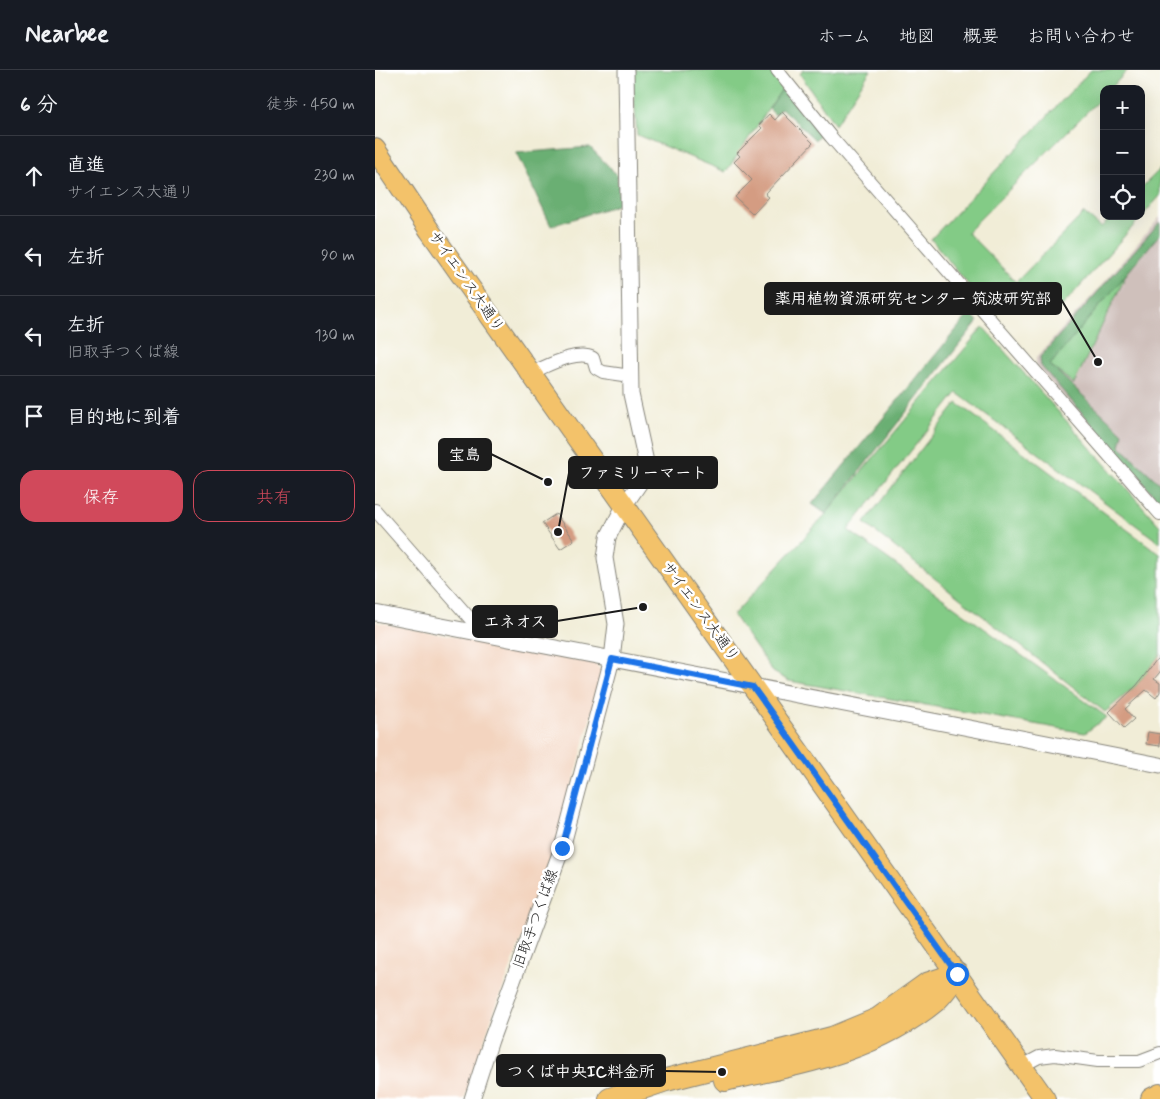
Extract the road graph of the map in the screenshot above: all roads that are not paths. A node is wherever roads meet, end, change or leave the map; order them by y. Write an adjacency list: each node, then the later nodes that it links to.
1 (626, 70): 5 (street, 旧取手つくば線)
2 (777, 70): 8 (street)
3 (375, 149): 4 (main road, サイエンス大通り)
4 (530, 373): 5 (street); 6 (main road, サイエンス大通り)
5 (631, 376): 6 (street, 旧取手つくば線)
6 (624, 506): 11 (street, 旧取手つくば線); 12 (main road, サイエンス大通り)
7 (375, 510): 10 (street)
8 (1160, 514)
9 (375, 613): 10 (street)
10 (473, 632): 11 (street)
11 (612, 659): 12 (street); 18 (street, 旧取手つくば線)
12 (753, 687): 13 (street); 14 (main road, サイエンス大通り)
13 (1160, 765)
14 (957, 974): 16 (main road, サイエンス大通り); 19 (highway); 20 (highway)
15 (1160, 1053): 16 (street)
16 (1022, 1066): 21 (main road, サイエンス大通り)
17 (1160, 1095): 22 (highway)
18 (473, 1099)
19 (610, 1099)
20 (651, 1099)
21 (1045, 1099)
22 (1151, 1099)

